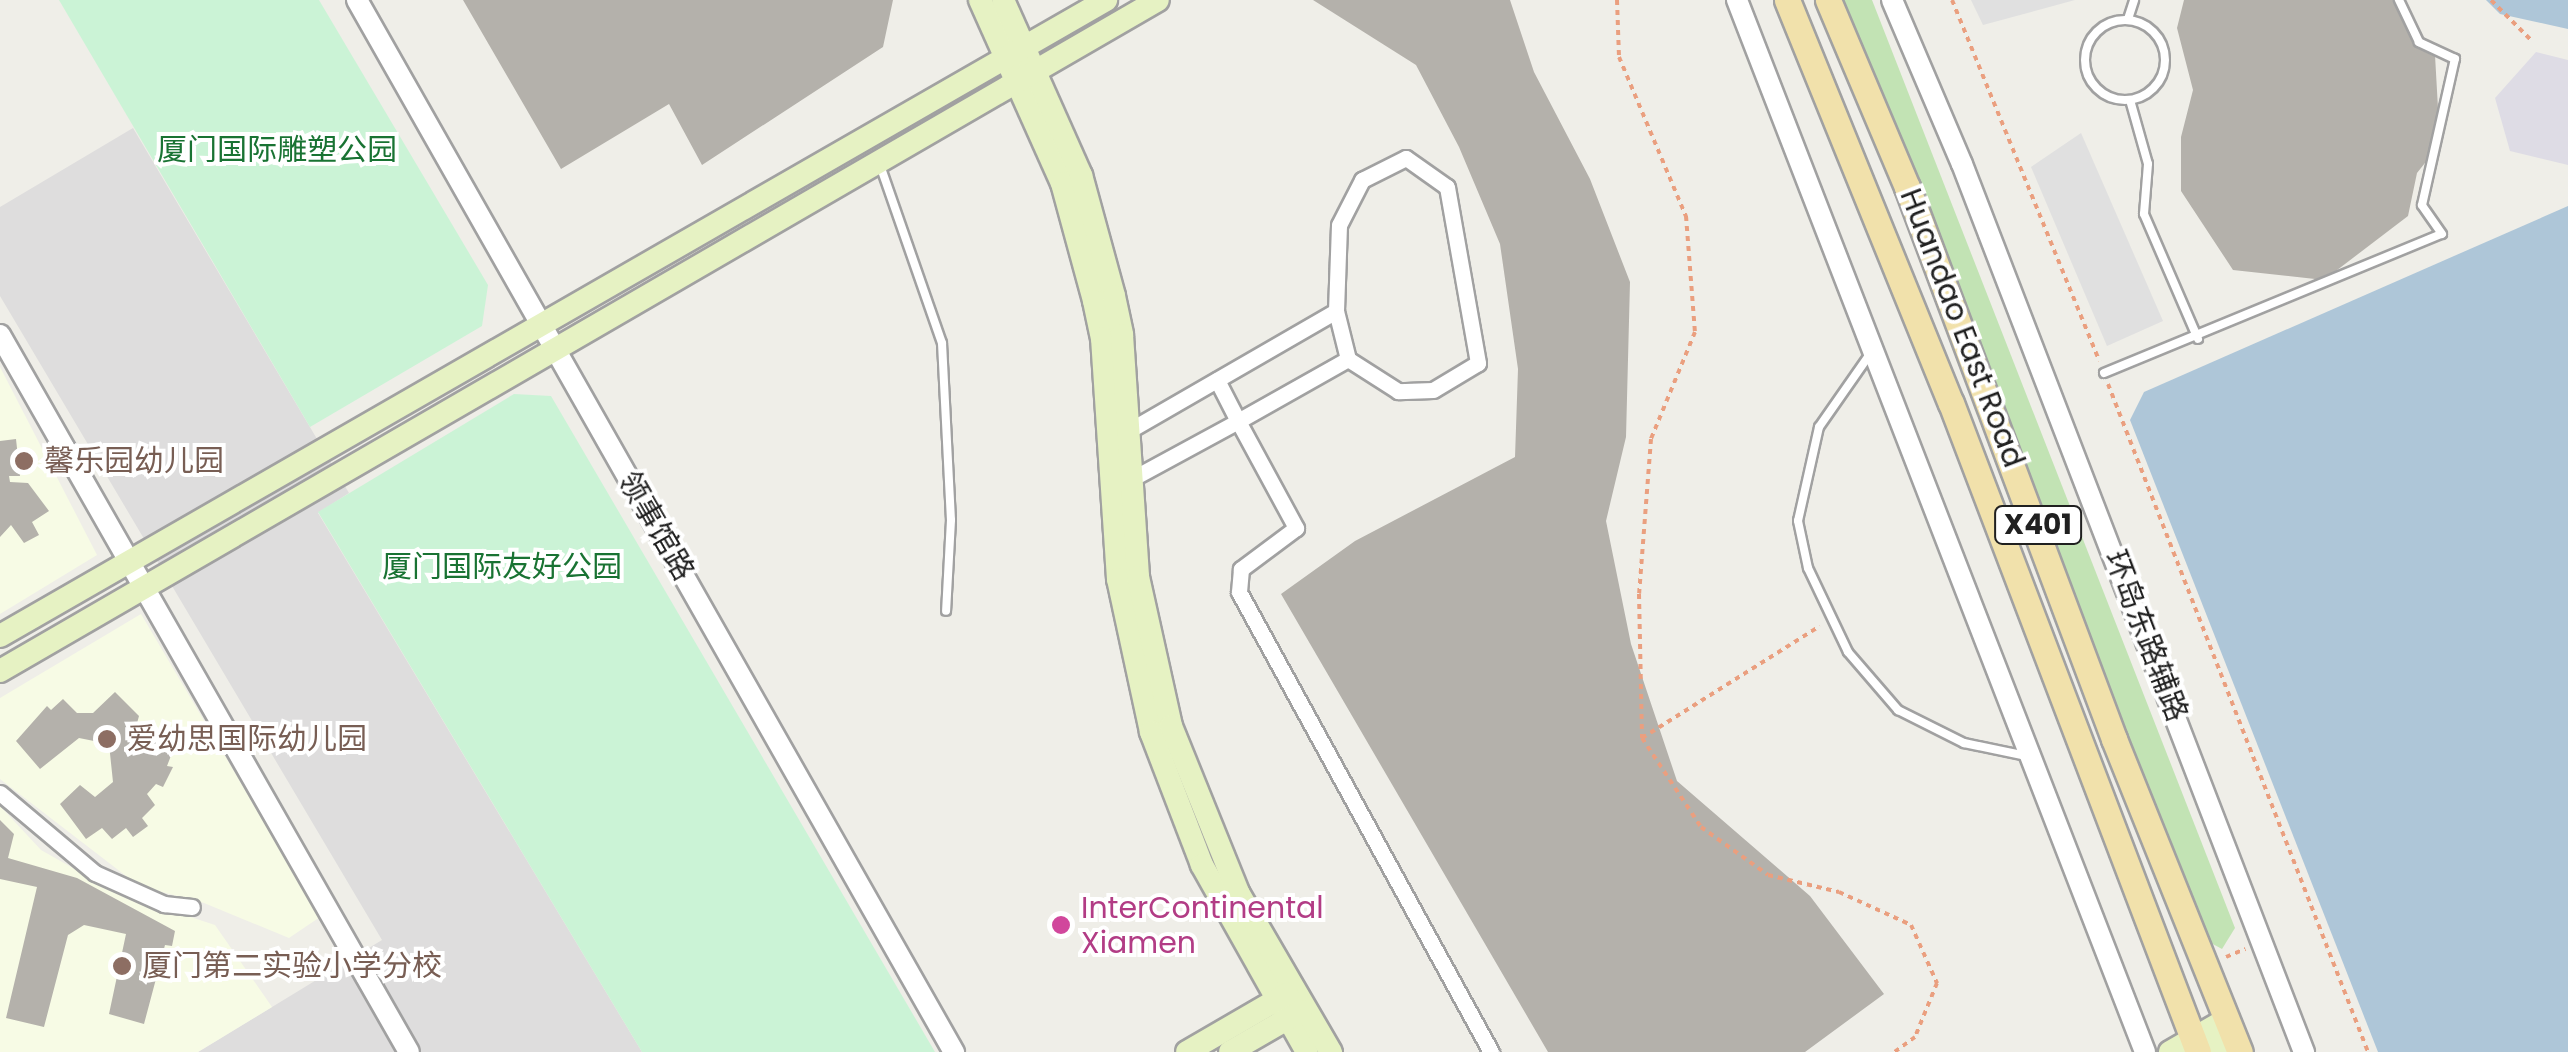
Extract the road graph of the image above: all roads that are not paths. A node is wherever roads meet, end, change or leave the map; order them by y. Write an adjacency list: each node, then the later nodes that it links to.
1 (357, 0): 18 (street, 领事馆路)
2 (980, 0): 13 (main road)
3 (1003, 0): 13 (main road)
4 (1106, 0): 13 (main road)
5 (1158, 0): 14 (main road)
6 (1737, 0): 22 (street)
7 (1787, 0): 39 (main road, Huandao East Road / X401)
8 (1828, 0): 38 (main road, Huandao East Road / X401)
9 (1892, 0): 50 (street, 环岛东路辅路)
10 (2134, 0): 12 (lane)
11 (2399, 0): 20 (lane)
12 (2128, 19): 15 (lane); 15 (lane)
13 (1015, 52): 14 (main road); 18 (main road)
14 (1026, 76): 16 (main road); 27 (main road)
15 (2130, 100): 20 (lane)
16 (879, 161): 21 (main road); 31 (lane)
17 (1336, 311): 23 (street); 23 (street); 25 (street)
18 (542, 325): 21 (street, 领事馆路); 29 (main road)
19 (0, 335): 29 (street)
20 (2198, 338): 24 (lane)
21 (555, 348): 30 (main road); 41 (street, 领事馆路)
22 (1872, 350): 34 (street); 34 (lane)
23 (1348, 359): 26 (street)
24 (2104, 373)
25 (1217, 380): 26 (street); 27 (street)
26 (1238, 420): 28 (street); 46 (street)
27 (1115, 439): 28 (main road)
28 (1118, 486): 37 (main road)
29 (129, 562): 30 (street); 32 (main road)
30 (142, 585): 33 (main road); 40 (street)
31 (946, 611)
32 (0, 636)
33 (0, 671)
34 (2029, 756): 47 (street)
35 (0, 793): 36 (street)
36 (192, 907)
37 (1291, 1005): 42 (main road); 43 (main road); 44 (main road); 45 (main road)
38 (2234, 1036): 39 (main road); 49 (main road)
39 (2200, 1048): 48 (main road)
40 (409, 1052)
41 (954, 1052)
42 (1187, 1052)
43 (1230, 1052)
44 (1307, 1052)
45 (1331, 1052)
46 (1491, 1052)
47 (2146, 1052)
48 (2170, 1052)
49 (2258, 1052)
50 (2304, 1052)

